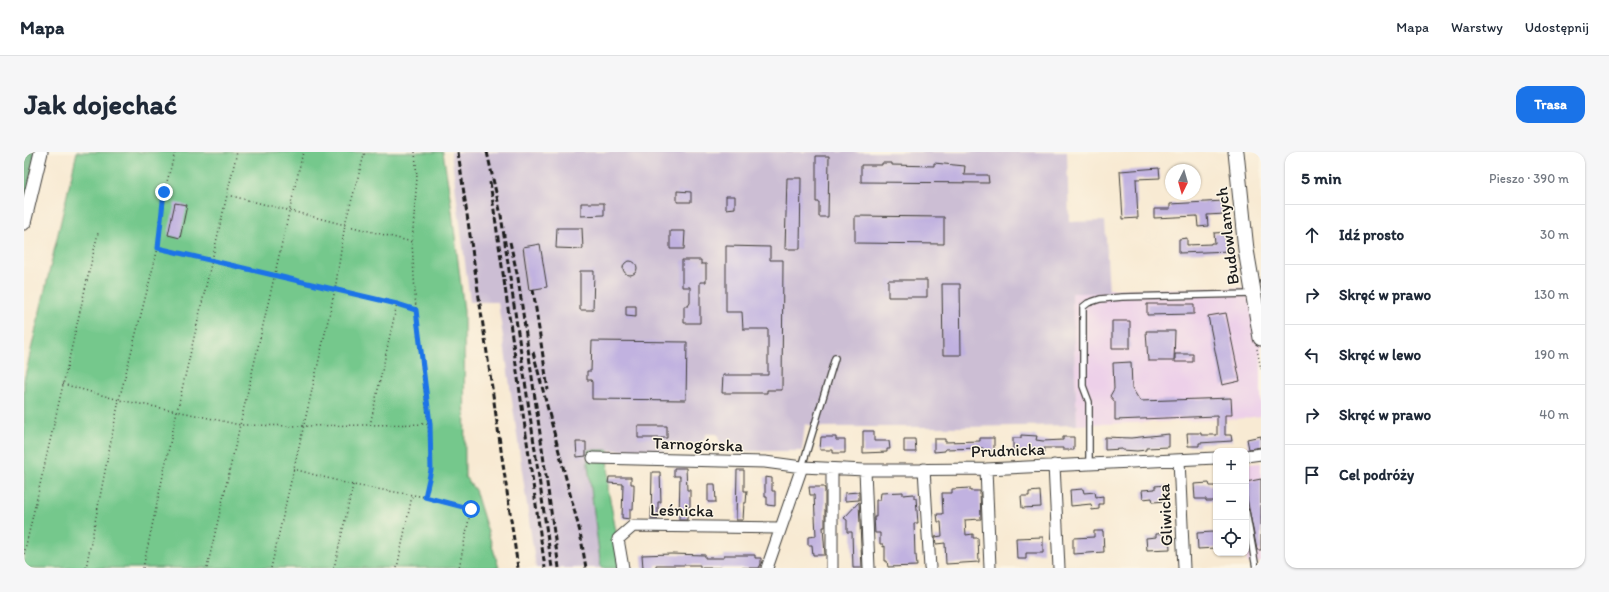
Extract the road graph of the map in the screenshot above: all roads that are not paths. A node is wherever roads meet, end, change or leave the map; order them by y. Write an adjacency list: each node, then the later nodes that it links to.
1 (41, 152): 3 (street)
2 (1236, 152): 4 (main road, Budowlanych)
3 (24, 223)
4 (1253, 294): 5 (main road, Budowlanych); 12 (lane)
5 (1261, 338)
6 (835, 358): 14 (lane)
7 (1261, 454): 8 (street)
8 (1249, 456)
9 (593, 458): 14 (street, Tarnogórska)
10 (1213, 458): 11 (street, Prudnicka)
11 (1179, 460): 12 (street, Prudnicka); 28 (street, Gliwicka)
12 (1089, 464): 13 (street, Prudnicka)
13 (1054, 465): 17 (street, Prudnicka); 27 (street)
14 (802, 467): 15 (street, Prudnicka); 20 (street)
15 (832, 469): 18 (street, Prudnicka); 23 (street)
16 (924, 469): 17 (street, Prudnicka); 18 (street, Prudnicka); 25 (street)
17 (986, 469): 26 (street)
18 (865, 470): 24 (street)
19 (1247, 520): 29 (lane)
20 (780, 528): 21 (street, Leśnicka); 22 (street)
21 (623, 568)
22 (767, 568)
23 (832, 568)
24 (869, 568)
25 (930, 568)
26 (990, 568)
27 (1059, 568)
28 (1184, 568)
29 (1256, 568)

